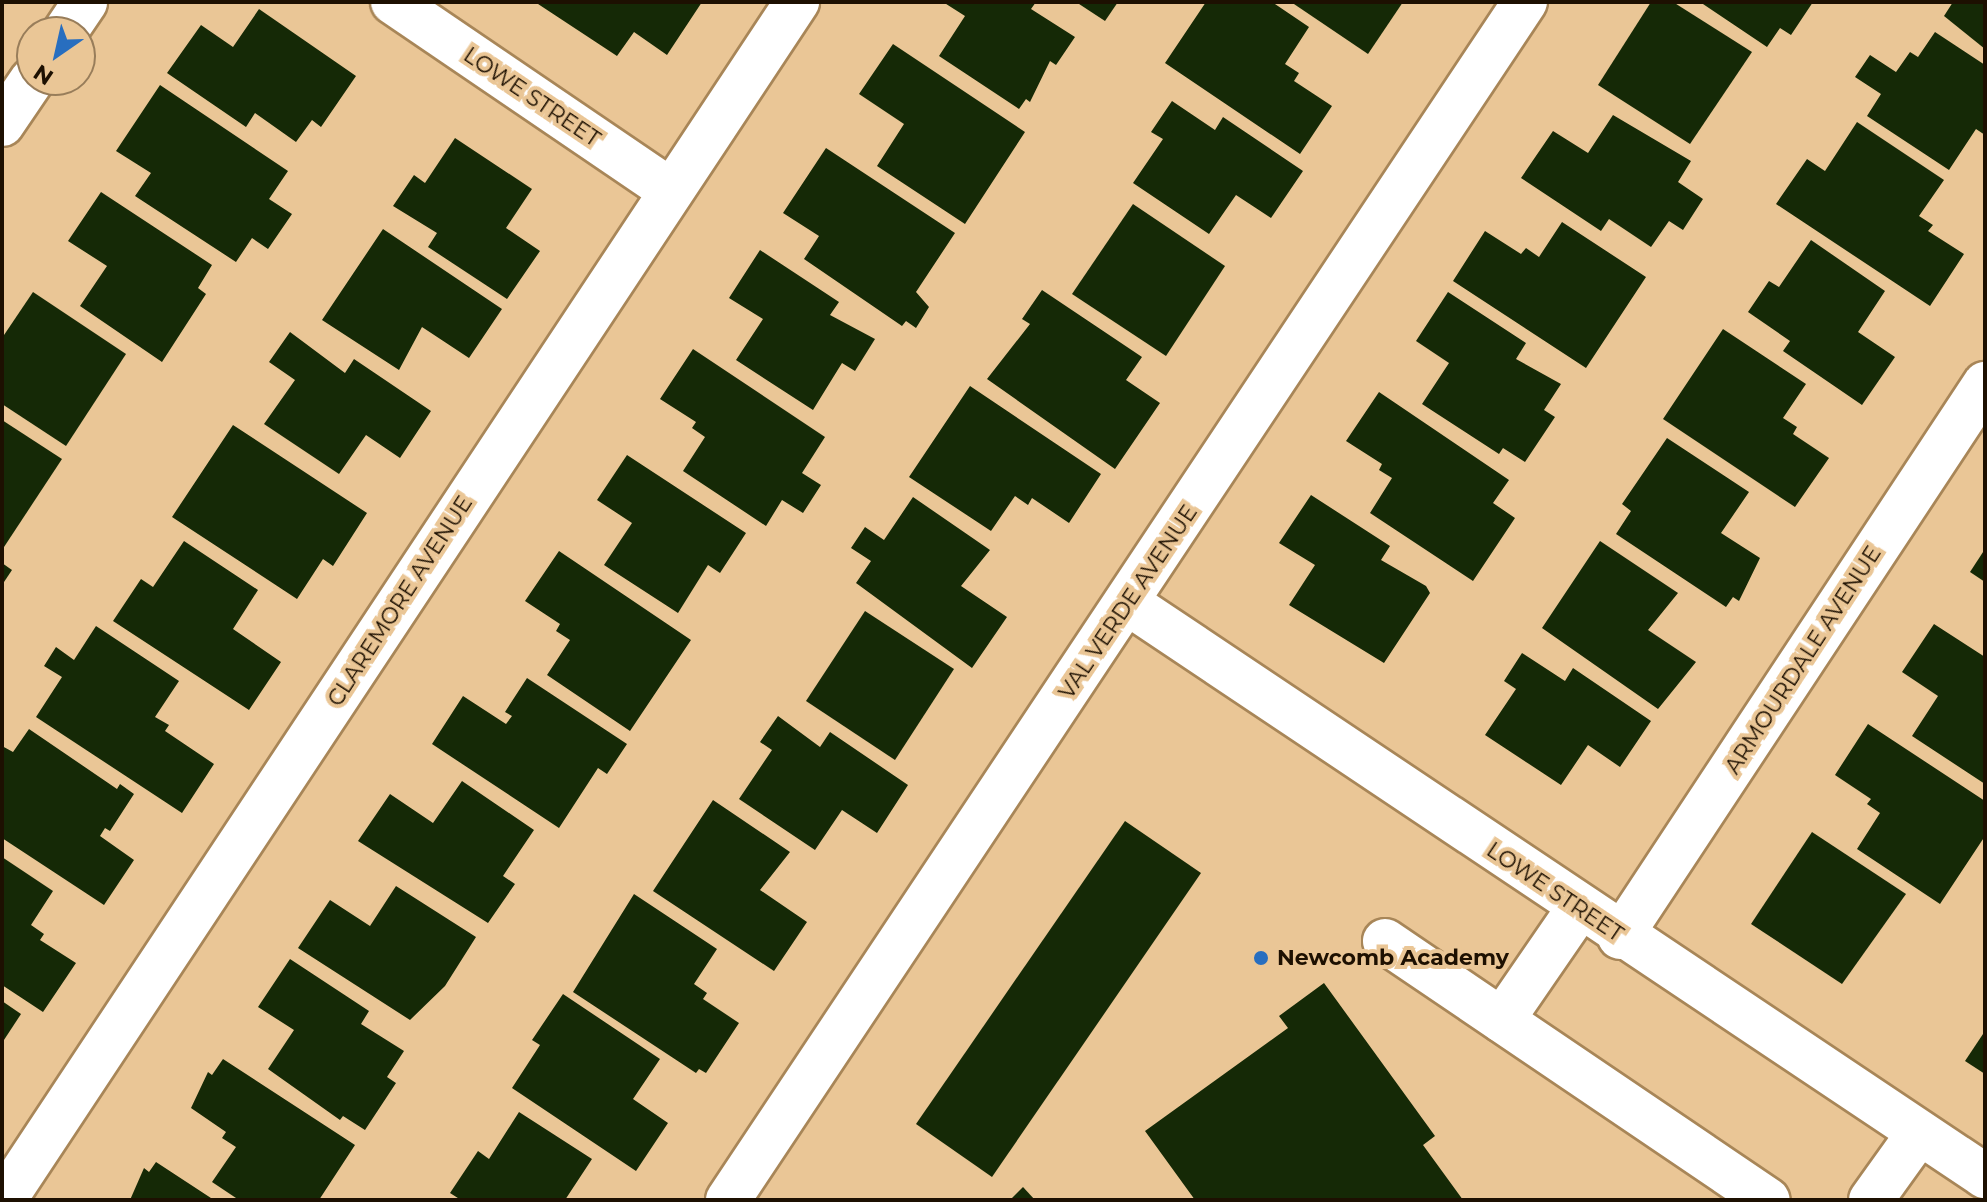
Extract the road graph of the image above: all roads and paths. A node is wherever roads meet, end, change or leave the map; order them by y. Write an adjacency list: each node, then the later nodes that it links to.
1 (393, 2): 6 (street, LOWE STREET)
2 (797, 2): 6 (street, CLAREMORE AVENUE)
3 (1525, 2): 8 (street, VAL VERDE AVENUE)
4 (21, 96): 5 (street)
5 (2, 124)
6 (671, 191): 15 (street, CLAREMORE AVENUE)
7 (1985, 384): 10 (street, ARMOURDALE AVENUE)
8 (1128, 603): 9 (street, LOWE STREET); 16 (street, VAL VERDE AVENUE)
9 (1579, 908): 10 (street, LOWE STREET); 12 (street)
10 (1620, 937): 13 (street, LOWE STREET)
11 (1385, 941): 12 (street)
12 (1502, 1020): 17 (street)
13 (1919, 1133): 14 (street, LOWE STREET); 18 (street)
14 (1985, 1176)
15 (4, 1200)
16 (728, 1200)
17 (1767, 1200)
18 (1871, 1200)

